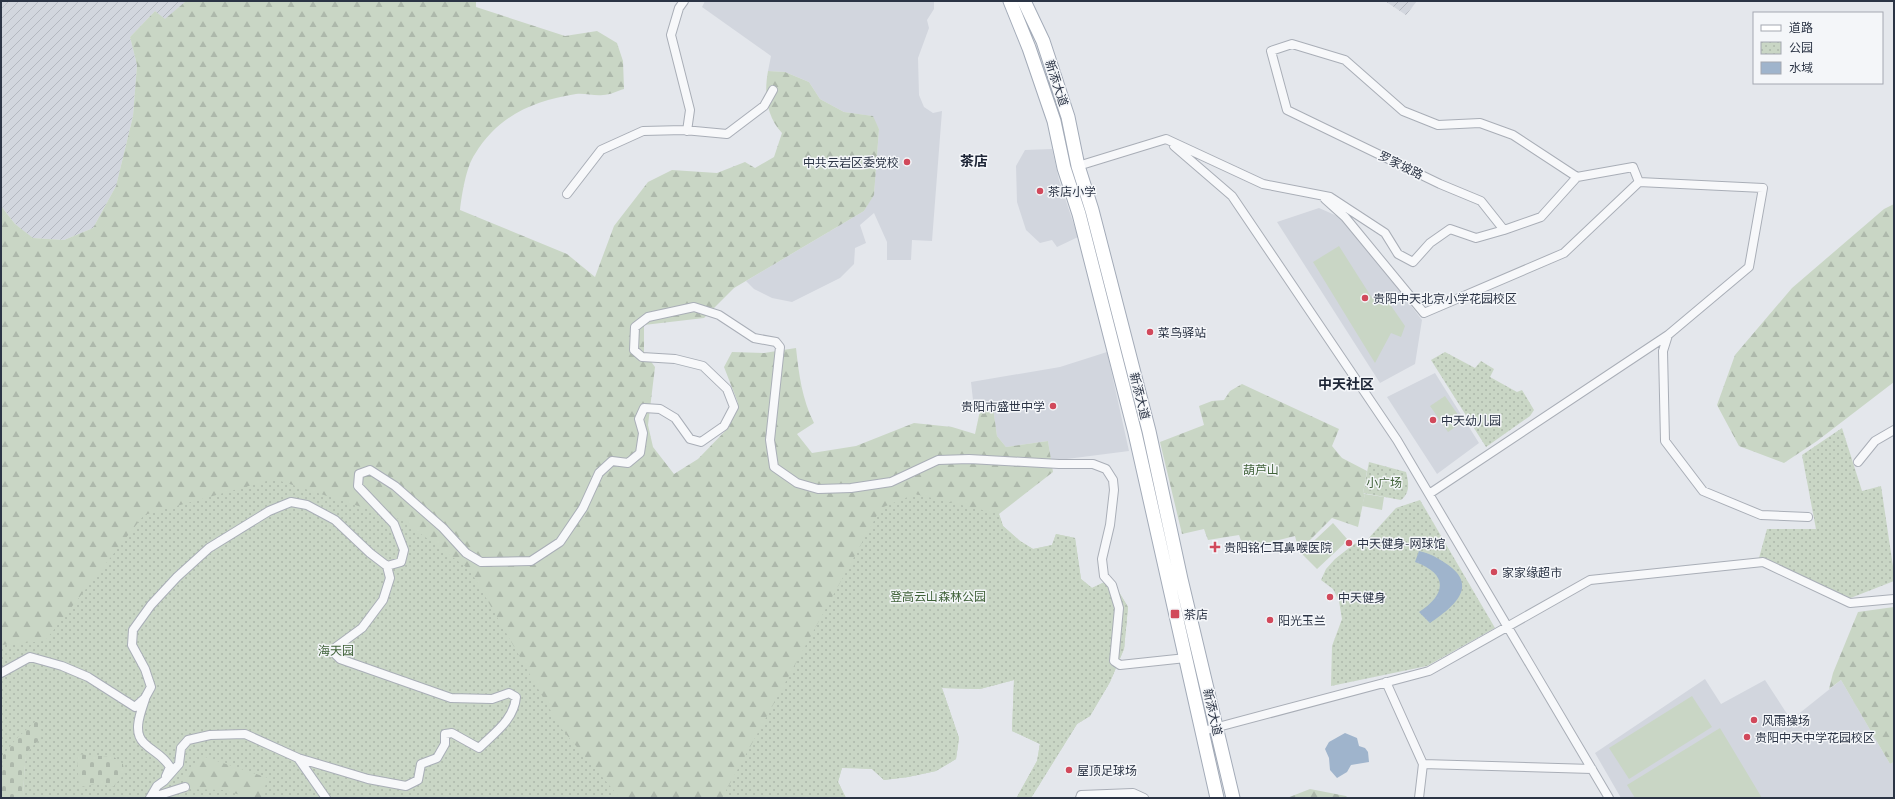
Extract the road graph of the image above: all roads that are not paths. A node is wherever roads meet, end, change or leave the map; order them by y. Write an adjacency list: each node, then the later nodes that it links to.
1 (684, 1): 5 (street)
2 (1010, 1): 21 (main road, 新添大道)
3 (1024, 1): 7 (main road, 新添大道)
4 (773, 90): 5 (street)
5 (687, 131): 10 (street)
6 (1166, 139): 7 (street); 11 (street); 16 (street)
7 (1078, 166): 25 (main road, 新添大道)
8 (1577, 177): 9 (street); 12 (street); 12 (street, 罗家坡路)
9 (1639, 182): 11 (street); 13 (street)
10 (566, 194)
11 (1321, 196): 12 (street)
12 (1504, 230)
13 (1668, 335): 16 (street); 17 (street)
14 (1894, 430): 15 (street)
15 (1858, 462)
16 (1429, 494): 20 (street)
17 (1808, 517)
18 (387, 566): 21 (street); 24 (street); 27 (street)
19 (1894, 599): 20 (street)
20 (1507, 626): 23 (street); 29 (street)
21 (1186, 658): 26 (main road, 新添大道)
22 (1, 673): 24 (street)
23 (1386, 682): 25 (street); 28 (street)
24 (146, 698): 30 (street)
25 (1217, 727): 26 (street); 38 (main road, 新添大道)
26 (1203, 731): 37 (main road, 新添大道)
27 (298, 758): 30 (street); 34 (street)
28 (1423, 764): 29 (street); 39 (street)
29 (1592, 769): 32 (street)
30 (164, 781): 33 (street)
31 (185, 787): 33 (street)
32 (1607, 796)
33 (150, 798)
34 (326, 798)
35 (1080, 798): 36 (street)
36 (1144, 798)
37 (1217, 798)
38 (1233, 798)
39 (1419, 798)

